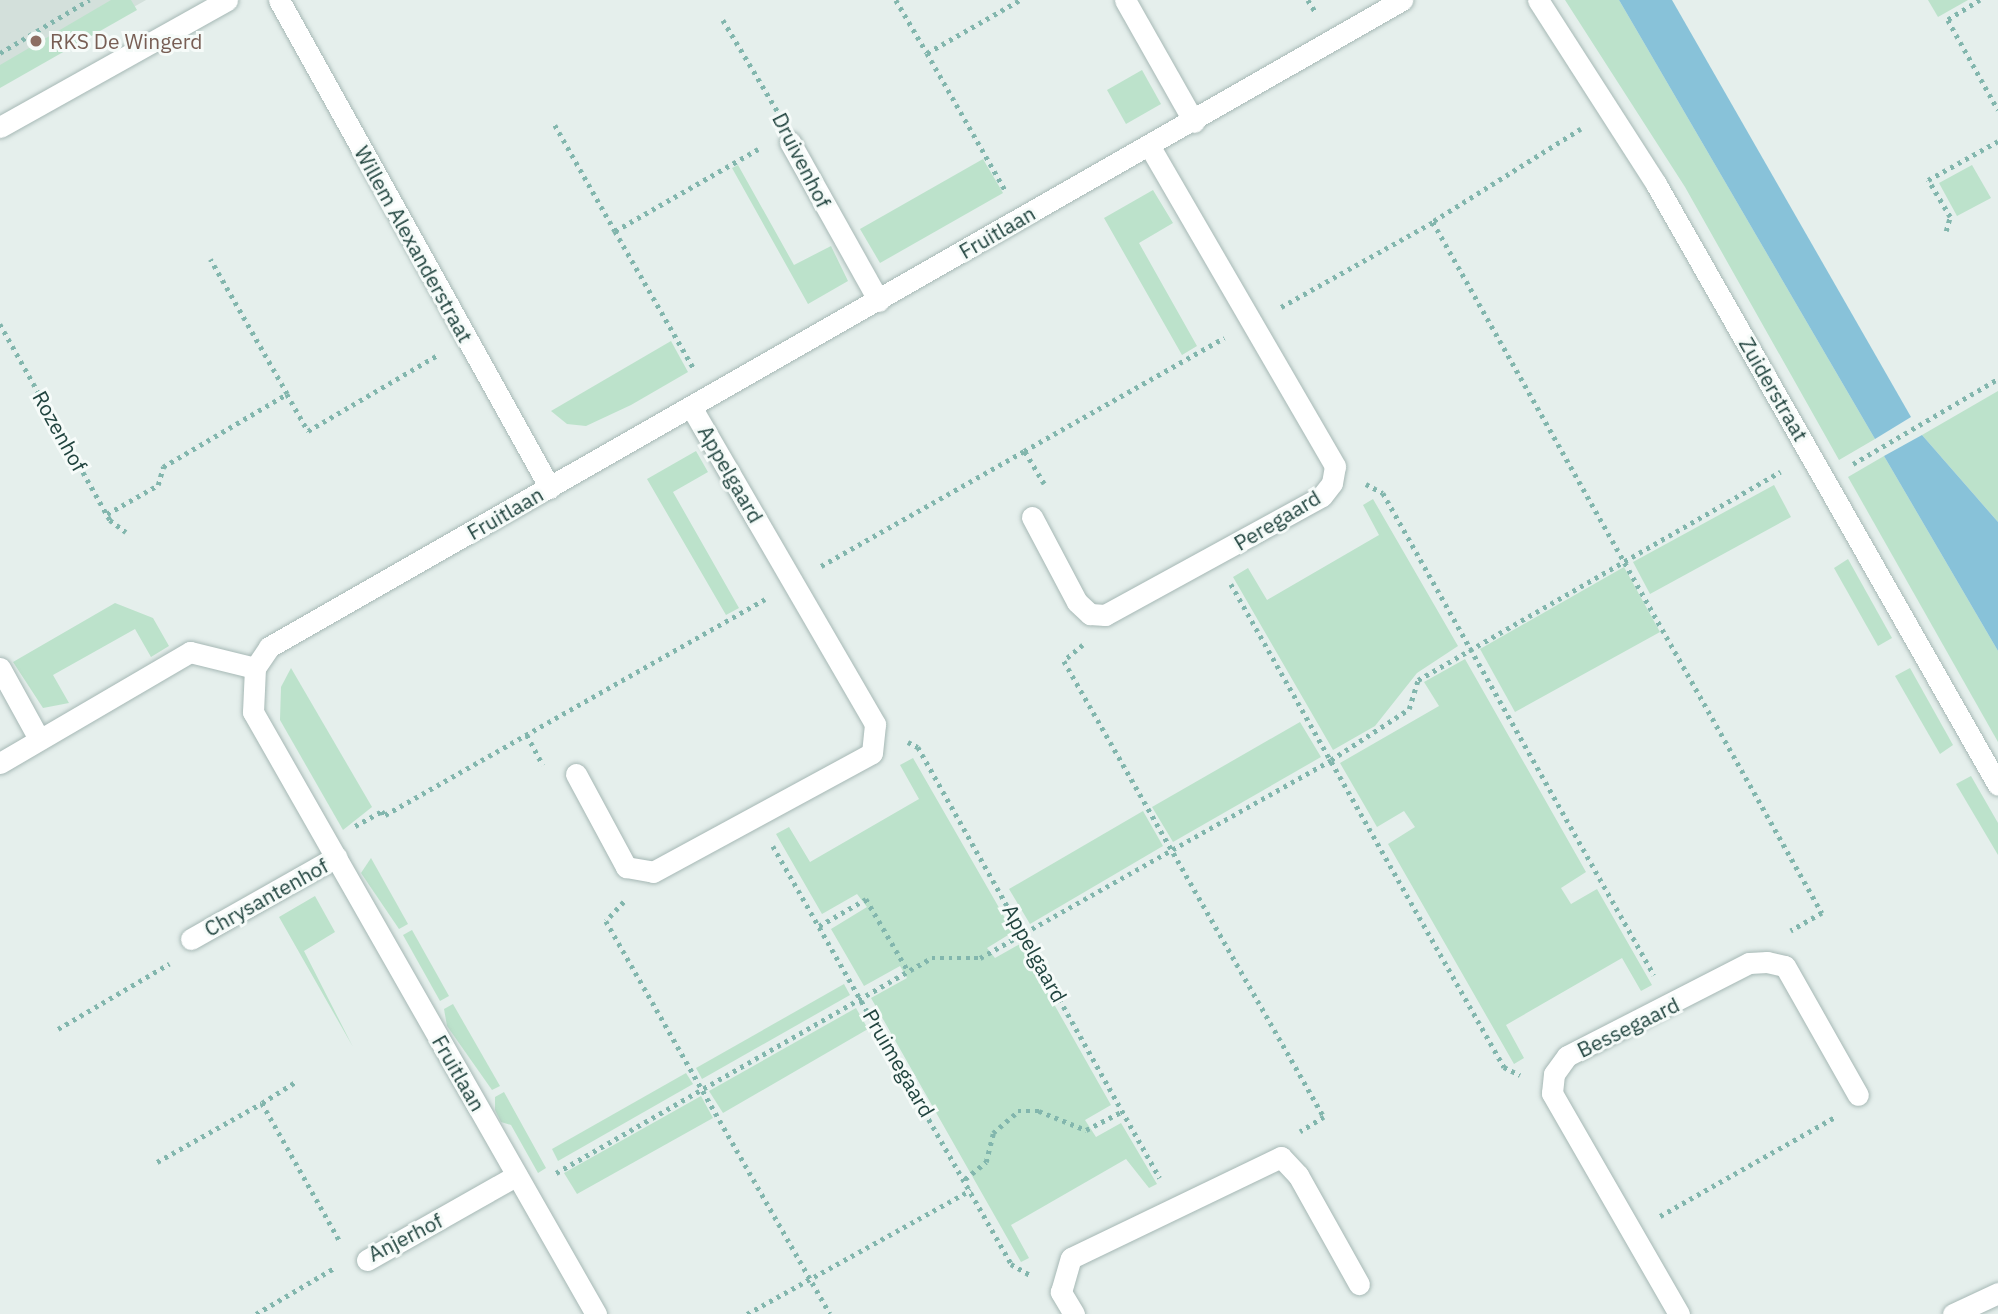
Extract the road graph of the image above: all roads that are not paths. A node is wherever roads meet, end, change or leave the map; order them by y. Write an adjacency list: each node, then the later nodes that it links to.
1 (227, 0): 7 (street)
2 (279, 0): 12 (street, Willem Alexanderstraat)
3 (1125, 0): 6 (street)
4 (1402, 0): 6 (street, Fruitlaan)
5 (1538, 0): 19 (street, Zuiderstraat)
6 (1194, 122): 9 (street, Fruitlaan)
7 (0, 127)
8 (790, 137): 10 (street, Druivenhof)
9 (1151, 148): 10 (street, Fruitlaan); 13 (street, Peregaard)
10 (879, 301): 11 (street, Fruitlaan)
11 (701, 402): 12 (street, Fruitlaan); 18 (street, Appelgaard)
12 (550, 488): 15 (street, Fruitlaan)
13 (1032, 517)
14 (0, 668): 16 (street)
15 (255, 668): 16 (street); 20 (street, Fruitlaan)
16 (39, 739): 17 (street)
17 (0, 763)
18 (576, 774)
19 (1998, 785)
20 (332, 850): 21 (street, Chrysantenhof); 23 (street, Fruitlaan)
21 (191, 939)
22 (1858, 1095): 29 (street, Bessegaard)
23 (522, 1183): 24 (street, Anjerhof); 27 (street, Fruitlaan)
24 (358, 1260)
25 (1359, 1284): 28 (street)
26 (1998, 1293): 30 (street)
27 (596, 1314)
28 (1074, 1314)
29 (1679, 1314)
30 (1953, 1314)

